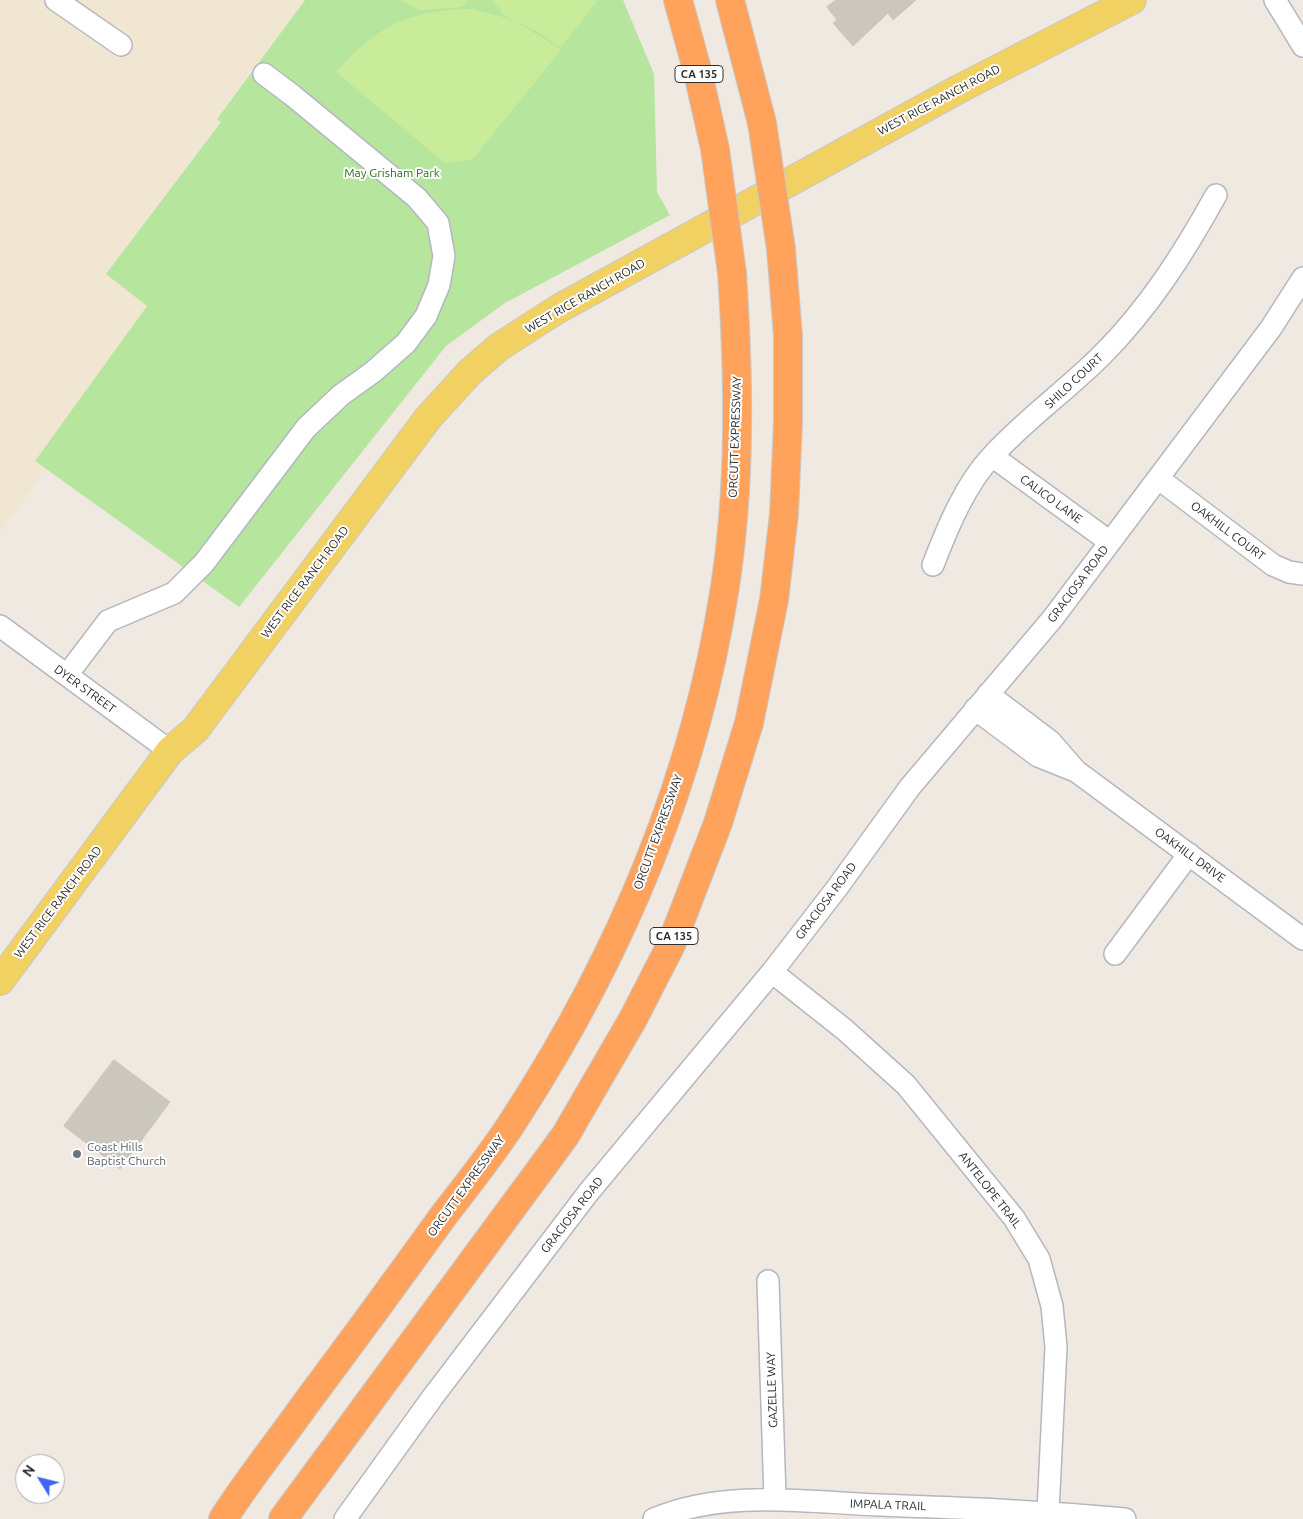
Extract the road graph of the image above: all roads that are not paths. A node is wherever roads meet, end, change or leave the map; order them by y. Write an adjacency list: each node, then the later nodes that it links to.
1 (56, 0): 7 (street)
2 (678, 0): 29 (highway, ORCUTT EXPRESSWAY / CA 135, bridge)
3 (730, 0): 30 (highway, CA 135, bridge)
4 (1097, 0): 20 (main road, WEST RICE RANCH ROAD)
5 (1132, 0): 20 (main road, WEST RICE RANCH ROAD)
6 (1275, 0): 8 (street)
7 (120, 45)
8 (1303, 46)
9 (264, 74): 18 (street)
10 (1216, 195): 12 (street, SHILO COURT)
11 (1303, 278): 13 (street, GRACIOSA ROAD)
12 (992, 456): 14 (street, CALICO LANE); 15 (street, SHILO COURT)
13 (1159, 478): 14 (street, GRACIOSA ROAD); 16 (street, OAKHILL COURT)
14 (1110, 542): 19 (street, GRACIOSA ROAD)
15 (933, 565)
16 (1303, 574)
17 (0, 626): 18 (street, DYER STREET)
18 (67, 675): 20 (street, DYER STREET)
19 (982, 702): 21 (street, OAKHILL DRIVE); 24 (street, GRACIOSA ROAD)
20 (170, 751): 25 (main road, WEST RICE RANCH ROAD)
21 (1189, 854): 22 (street, OAKHILL DRIVE); 23 (street)
22 (1303, 939)
23 (1115, 954)
24 (772, 972): 28 (street, ANTELOPE TRAIL); 31 (street, GRACIOSA ROAD)
25 (0, 981)
26 (768, 1281): 27 (street, GAZELLE WAY)
27 (775, 1498): 28 (street, IMPALA TRAIL); 32 (street, IMPALA TRAIL)
28 (1048, 1512): 33 (street, IMPALA TRAIL)
29 (222, 1519)
30 (283, 1519)
31 (344, 1519)
32 (654, 1519)
33 (1125, 1519)

